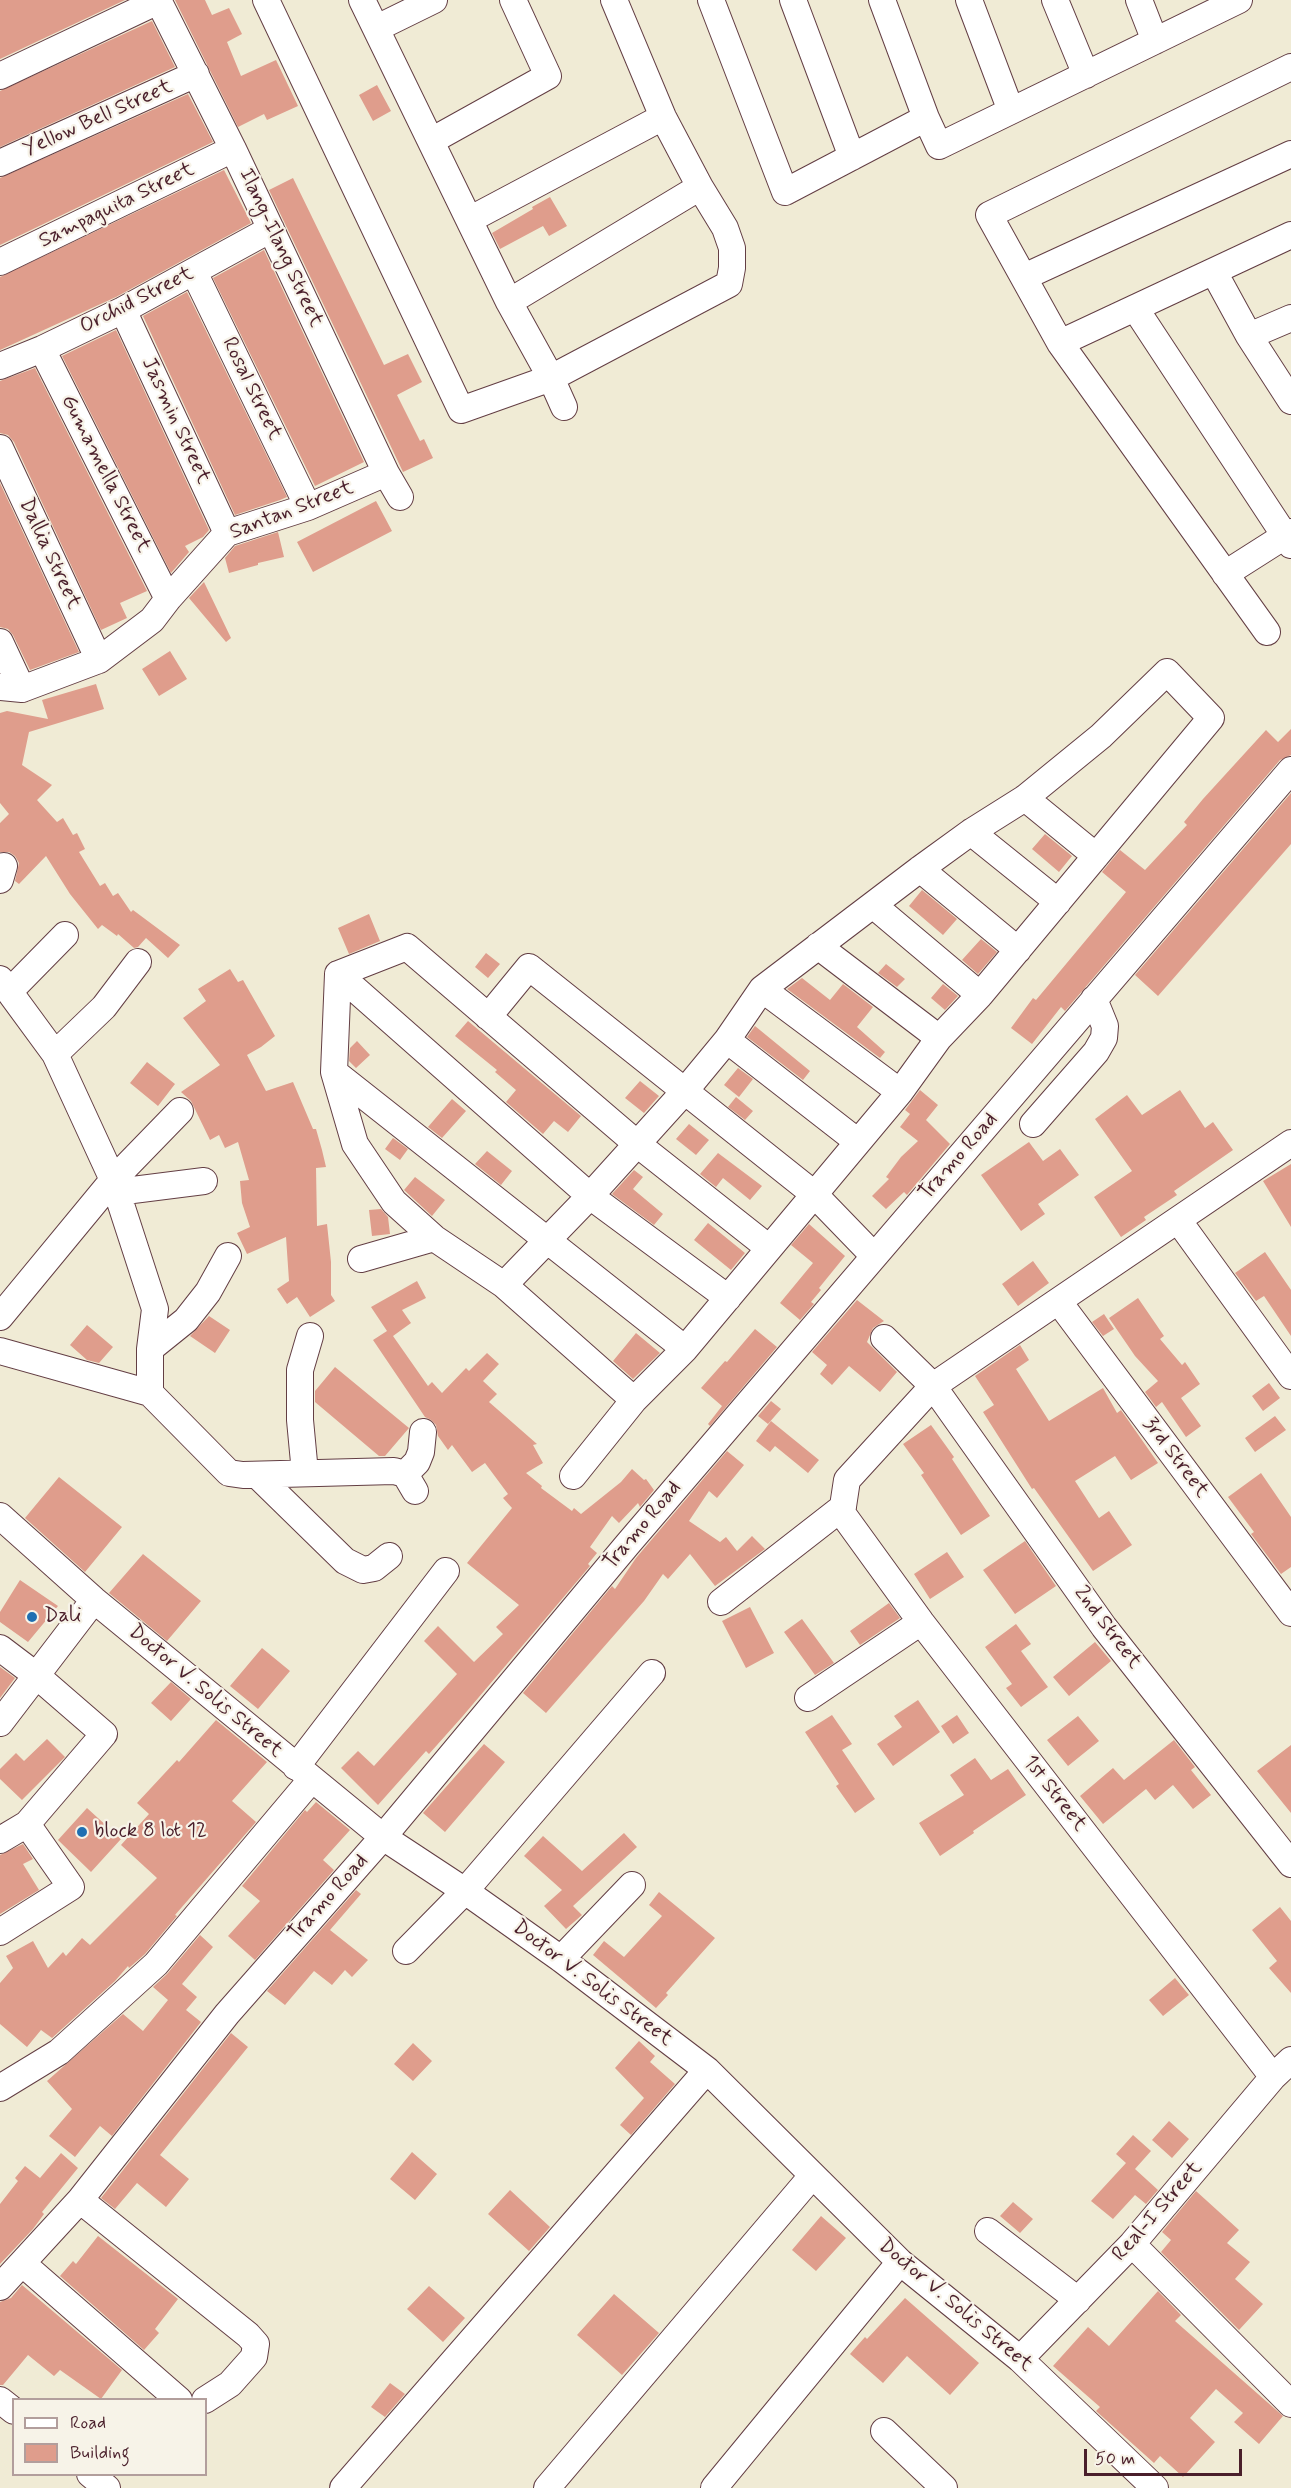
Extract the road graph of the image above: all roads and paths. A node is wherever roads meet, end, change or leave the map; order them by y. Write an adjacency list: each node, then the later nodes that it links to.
1 (158, 0): 17 (street, Ilang-Ilang Street); 19 (street)
2 (266, 0): 44 (street)
3 (362, 0): 14 (street)
4 (434, 0): 14 (street)
5 (513, 0): 23 (street)
6 (614, 0): 21 (street)
7 (711, 0): 26 (street)
8 (793, 0): 26 (street)
9 (882, 0): 22 (street)
10 (969, 0): 20 (street)
11 (1055, 0): 18 (street)
12 (1139, 0): 15 (street)
13 (1229, 2): 15 (street)
14 (377, 28): 23 (street)
15 (1155, 41): 18 (street)
16 (1291, 67): 35 (street)
17 (196, 74): 24 (street, Ilang-Ilang Street); 27 (street, Yellow Bell Street)
18 (1086, 75): 20 (street)
19 (0, 76)
20 (1011, 111): 22 (street)
21 (663, 117): 28 (street); 29 (street)
22 (926, 118): 26 (street)
23 (431, 141): 29 (street)
24 (233, 149): 30 (street, Ilang-Ilang Street); 32 (street, Sampaguita Street)
25 (1291, 154): 35 (street)
26 (852, 157)
27 (0, 163)
28 (700, 187): 36 (street); 44 (street)
29 (468, 220): 36 (street)
30 (271, 229): 33 (street, Orchid Street); 48 (street, Ilang-Ilang Street)
31 (1291, 236): 34 (street)
32 (0, 262)
33 (195, 272): 38 (street, Orchid Street); 50 (street, Rosal Street)
34 (1214, 272): 37 (street); 40 (street)
35 (1024, 277): 41 (street)
36 (509, 302): 44 (street)
37 (1135, 308): 41 (street); 52 (street)
38 (123, 310): 42 (street, Orchid Street); 51 (street, Jasmin Street)
39 (1291, 318): 40 (street)
40 (1249, 336): 45 (street)
41 (1060, 343): 53 (street)
42 (42, 349): 43 (street, Orchid Street); 54 (street, Gumamella Street)
43 (0, 366)
44 (551, 378): 46 (street)
45 (1291, 401)
46 (564, 407)
47 (0, 448): 57 (street, Dallia Street)
48 (386, 473): 49 (street, Ilang-Ilang Street); 50 (street, Santan Street)
49 (400, 498)
50 (308, 507): 51 (street, Santan Street)
51 (227, 532): 54 (street, Santan Street)
52 (1289, 538): 53 (street)
53 (1225, 574): 55 (street)
54 (168, 599): 57 (street, Santan Street)
55 (1267, 632)
56 (0, 642): 58 (street)
57 (99, 660): 58 (street, Santan Street)
58 (11, 688)
59 (1291, 770): 74 (street, Tramo Road)
60 (1025, 798): 61 (street); 62 (street); 62 (street)
61 (971, 832): 63 (street); 64 (street)
62 (1096, 856): 64 (street)
63 (920, 869): 65 (street); 68 (street)
64 (1058, 902): 68 (street)
65 (873, 905): 67 (street); 73 (street)
66 (65, 934): 71 (street)
67 (819, 946): 72 (street); 76 (street)
68 (1018, 950): 73 (street)
69 (138, 962): 78 (street)
70 (338, 974): 75 (street); 79 (street); 90 (street)
71 (5, 985): 78 (street)
72 (762, 989): 77 (street); 81 (street)
73 (980, 995): 76 (street)
74 (1094, 999): 83 (street); 96 (street, Tramo Road)
75 (488, 1017): 80 (street); 85 (street)
76 (939, 1038): 81 (street)
77 (727, 1040): 80 (street); 84 (street)
78 (55, 1054): 88 (street)
79 (334, 1072): 92 (street); 93 (street)
80 (684, 1092): 85 (street); 89 (street)
81 (900, 1092): 84 (street)
82 (180, 1112): 88 (street)
83 (1033, 1124)
84 (858, 1142): 89 (street)
85 (636, 1143): 90 (street); 94 (street)
86 (1291, 1143): 91 (street)
87 (204, 1181): 88 (street)
88 (115, 1186): 101 (street); 104 (street)
89 (814, 1194): 94 (street); 96 (street)
90 (590, 1196): 93 (street); 99 (street)
91 (1178, 1220): 100 (street); 107 (street)
92 (434, 1239): 97 (street); 98 (street)
93 (546, 1242): 98 (street); 105 (street)
94 (769, 1248): 99 (street)
95 (228, 1256): 104 (street)
96 (874, 1256): 130 (street, Tramo Road)
97 (361, 1259)
98 (504, 1285): 110 (street)
99 (728, 1298): 105 (street)
100 (1059, 1302): 108 (street); 121 (street, 3rd Street)
101 (0, 1317)
102 (310, 1336): 112 (street)
103 (884, 1338): 108 (street, 2nd Street)
104 (150, 1349): 109 (street)
105 (685, 1349): 110 (street)
106 (0, 1351): 109 (street)
107 (1291, 1376)
108 (933, 1386): 115 (street); 132 (street, 2nd Street)
109 (150, 1393): 113 (street)
110 (634, 1400): 114 (street)
111 (423, 1432): 112 (street)
112 (305, 1473): 113 (street)
113 (257, 1475): 117 (street)
114 (573, 1476)
115 (843, 1507): 120 (street); 122 (street, 1st Street)
116 (0, 1516): 119 (street, Doctor V. Solis Street)
117 (388, 1556)
118 (446, 1571): 128 (street)
119 (94, 1600): 125 (street); 128 (street, Doctor V. Solis Street)
120 (721, 1602)
121 (1291, 1614)
122 (921, 1622): 126 (street); 138 (street, 1st Street)
123 (0, 1648): 125 (street)
124 (652, 1673): 134 (street)
125 (37, 1676): 127 (street); 129 (street)
126 (808, 1698)
127 (0, 1723)
128 (304, 1773): 130 (street, Doctor V. Solis Street); 140 (street)
129 (27, 1824): 131 (street); 135 (street)
130 (383, 1837): 134 (street, Doctor V. Solis Street); 142 (street, Tramo Road)
131 (0, 1840)
132 (1291, 1864)
133 (632, 1885): 137 (street)
134 (465, 1891): 136 (street); 137 (street, Doctor V. Solis Street)
135 (0, 1932)
136 (406, 1951)
137 (561, 1959): 139 (street, Doctor V. Solis Street)
138 (1282, 2069): 144 (street, Real-I Street)
139 (707, 2070): 141 (street, Doctor V. Solis Street); 158 (street)
140 (0, 2088)
141 (812, 2176): 145 (street, Doctor V. Solis Street); 159 (street)
142 (80, 2200): 146 (street, Tramo Road); 151 (street)
143 (988, 2231): 148 (street)
144 (1132, 2244): 148 (street, Real-I Street); 153 (street)
145 (900, 2262): 149 (street, Doctor V. Solis Street); 160 (street)
146 (23, 2264): 147 (street, Tramo Road); 150 (street)
147 (0, 2287)
148 (1078, 2300): 149 (street, Real-I Street)
149 (1020, 2359): 162 (street, Doctor V. Solis Street)
150 (177, 2398)
151 (207, 2399)
152 (0, 2400): 154 (street)
153 (1291, 2404)
154 (12, 2409)
155 (884, 2431): 161 (street)
156 (91, 2476): 157 (street)
157 (107, 2488)
158 (344, 2488)
159 (547, 2488)
160 (714, 2488)
161 (944, 2488)
162 (1155, 2488)

